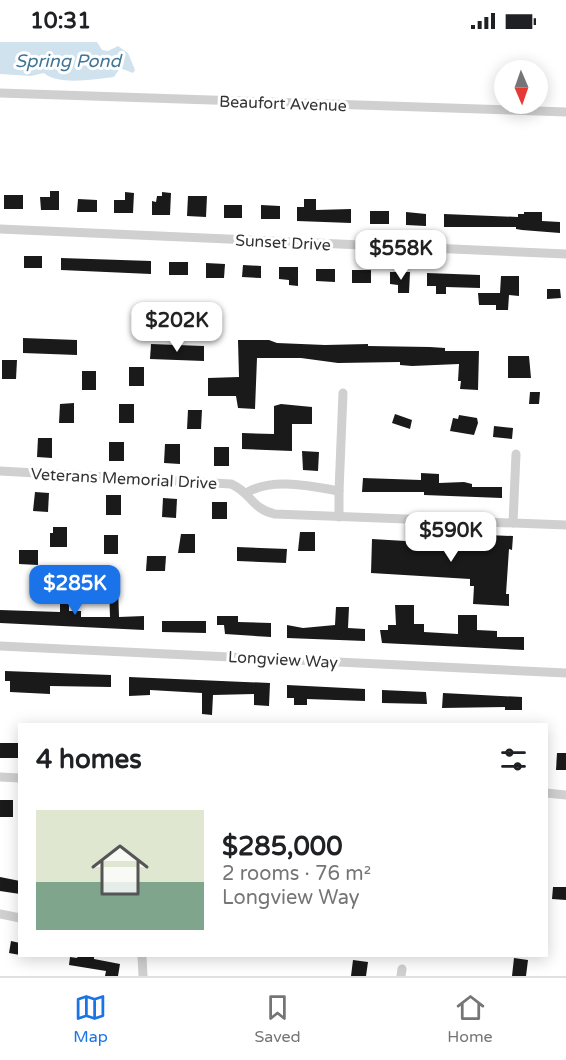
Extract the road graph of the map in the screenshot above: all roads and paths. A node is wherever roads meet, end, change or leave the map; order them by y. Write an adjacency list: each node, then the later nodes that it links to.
1 (0, 93): 2 (street, Beaufort Avenue)
2 (566, 112)
3 (0, 229): 4 (street, Sunset Drive)
4 (566, 254)
5 (343, 393): 8 (street)
6 (516, 454): 11 (street)
7 (0, 471): 9 (street, Veterans Memorial Drive)
8 (339, 491): 9 (street); 10 (street)
9 (246, 493): 10 (street, Veterans Memorial Drive)
10 (339, 517): 11 (street, Veterans Memorial Drive)
11 (513, 523): 12 (street, Veterans Memorial Drive)
12 (566, 525)
13 (0, 646): 14 (street, Longview Way)
14 (566, 674)
15 (0, 777): 16 (street)
16 (18, 778)
17 (548, 794): 18 (street)
18 (566, 795)
19 (0, 914): 20 (street)
20 (18, 918)
21 (142, 957): 22 (street)
22 (143, 976)

